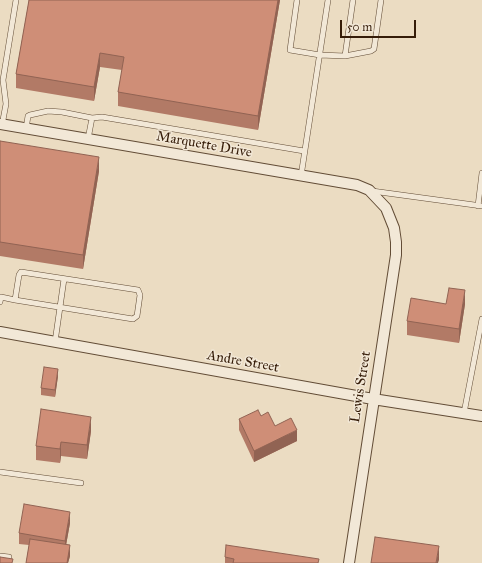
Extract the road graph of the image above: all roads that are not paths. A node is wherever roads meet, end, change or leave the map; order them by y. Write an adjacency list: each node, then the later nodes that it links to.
1 (16, 0): 9 (lane)
2 (297, 0): 6 (lane)
3 (328, 0): 6 (lane)
4 (353, 0): 7 (lane)
5 (381, 0): 7 (lane)
6 (320, 55): 7 (lane); 12 (lane)
7 (345, 56)
8 (92, 118): 10 (lane); 11 (lane); 12 (lane)
9 (1, 124): 10 (street, Marquette Drive)
10 (26, 128): 11 (street, Marquette Drive)
11 (88, 139): 14 (street, Marquette Drive)
12 (304, 151): 14 (lane)
13 (482, 173): 16 (lane)
14 (300, 176): 15 (street, Marquette Drive)
15 (369, 190): 16 (lane); 17 (street, Marquette Drive)
16 (480, 206)
17 (390, 217): 25 (street, Lewis Street)
18 (64, 278): 20 (lane); 21 (lane); 21 (lane)
19 (0, 299): 20 (lane)
20 (15, 300): 21 (lane)
21 (60, 308): 24 (lane)
22 (482, 319): 26 (lane)
23 (0, 332): 24 (street, Andre Street)
24 (55, 342): 25 (street, Andre Street)
25 (373, 399): 26 (street, Andre Street); 32 (street, Lewis Street)
26 (464, 414): 27 (street, Andre Street)
27 (482, 416)
28 (0, 472): 29 (lane)
29 (81, 483)
30 (0, 556): 31 (lane)
31 (9, 557)
32 (349, 563)

